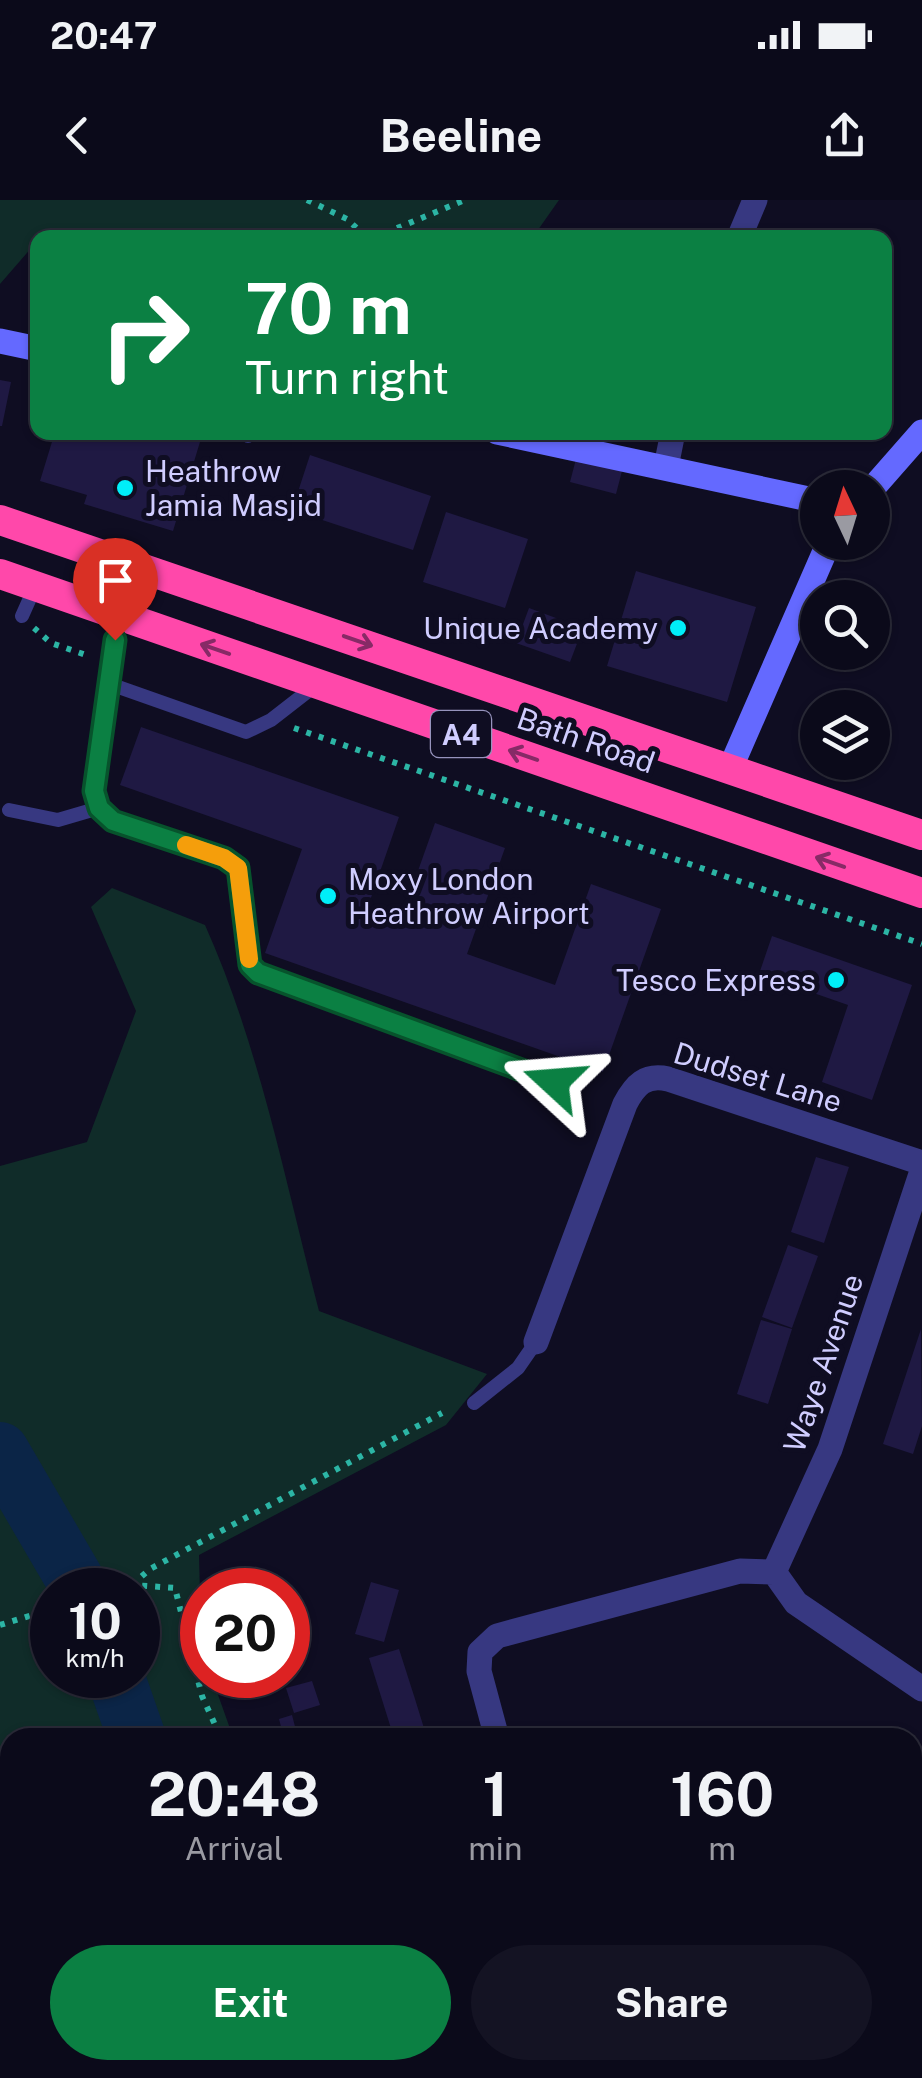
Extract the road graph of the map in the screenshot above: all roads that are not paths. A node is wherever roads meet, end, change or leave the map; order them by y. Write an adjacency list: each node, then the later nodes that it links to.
1 (755, 200): 2 (street)
2 (742, 230)
3 (0, 340): 4 (street)
4 (30, 346)
5 (922, 432): 9 (street)
6 (536, 440): 8 (street)
7 (671, 440): 8 (street)
8 (666, 466): 10 (street)
9 (888, 470)
10 (800, 497)
11 (0, 520): 19 (highway, Bath Road / A4, one-way to 19)
12 (822, 560): 19 (street)
13 (0, 574): 14 (highway, Bath Road / A4)
14 (35, 587): 15 (lane); 16 (highway, Bath Road / A4)
15 (22, 616)
16 (121, 617): 17 (lane); 18 (highway, Bath Road / A4, one-way to 16)
17 (107, 683): 18 (lane); 20 (lane)
18 (317, 684): 23 (highway, Bath Road / A4, one-way to 18)
19 (730, 769): 22 (highway, Bath Road / A4)
20 (99, 808): 21 (lane); 24 (lane)
21 (10, 810)
22 (922, 835)
23 (922, 893)
24 (554, 1082)
25 (922, 1163): 27 (street, Dudset Lane)
26 (922, 1171): 29 (street, Waye Avenue)
27 (536, 1342): 28 (lane, Dudset Lane)
28 (474, 1403)
29 (774, 1572): 30 (street); 31 (street)
30 (922, 1689)
31 (495, 1728)

